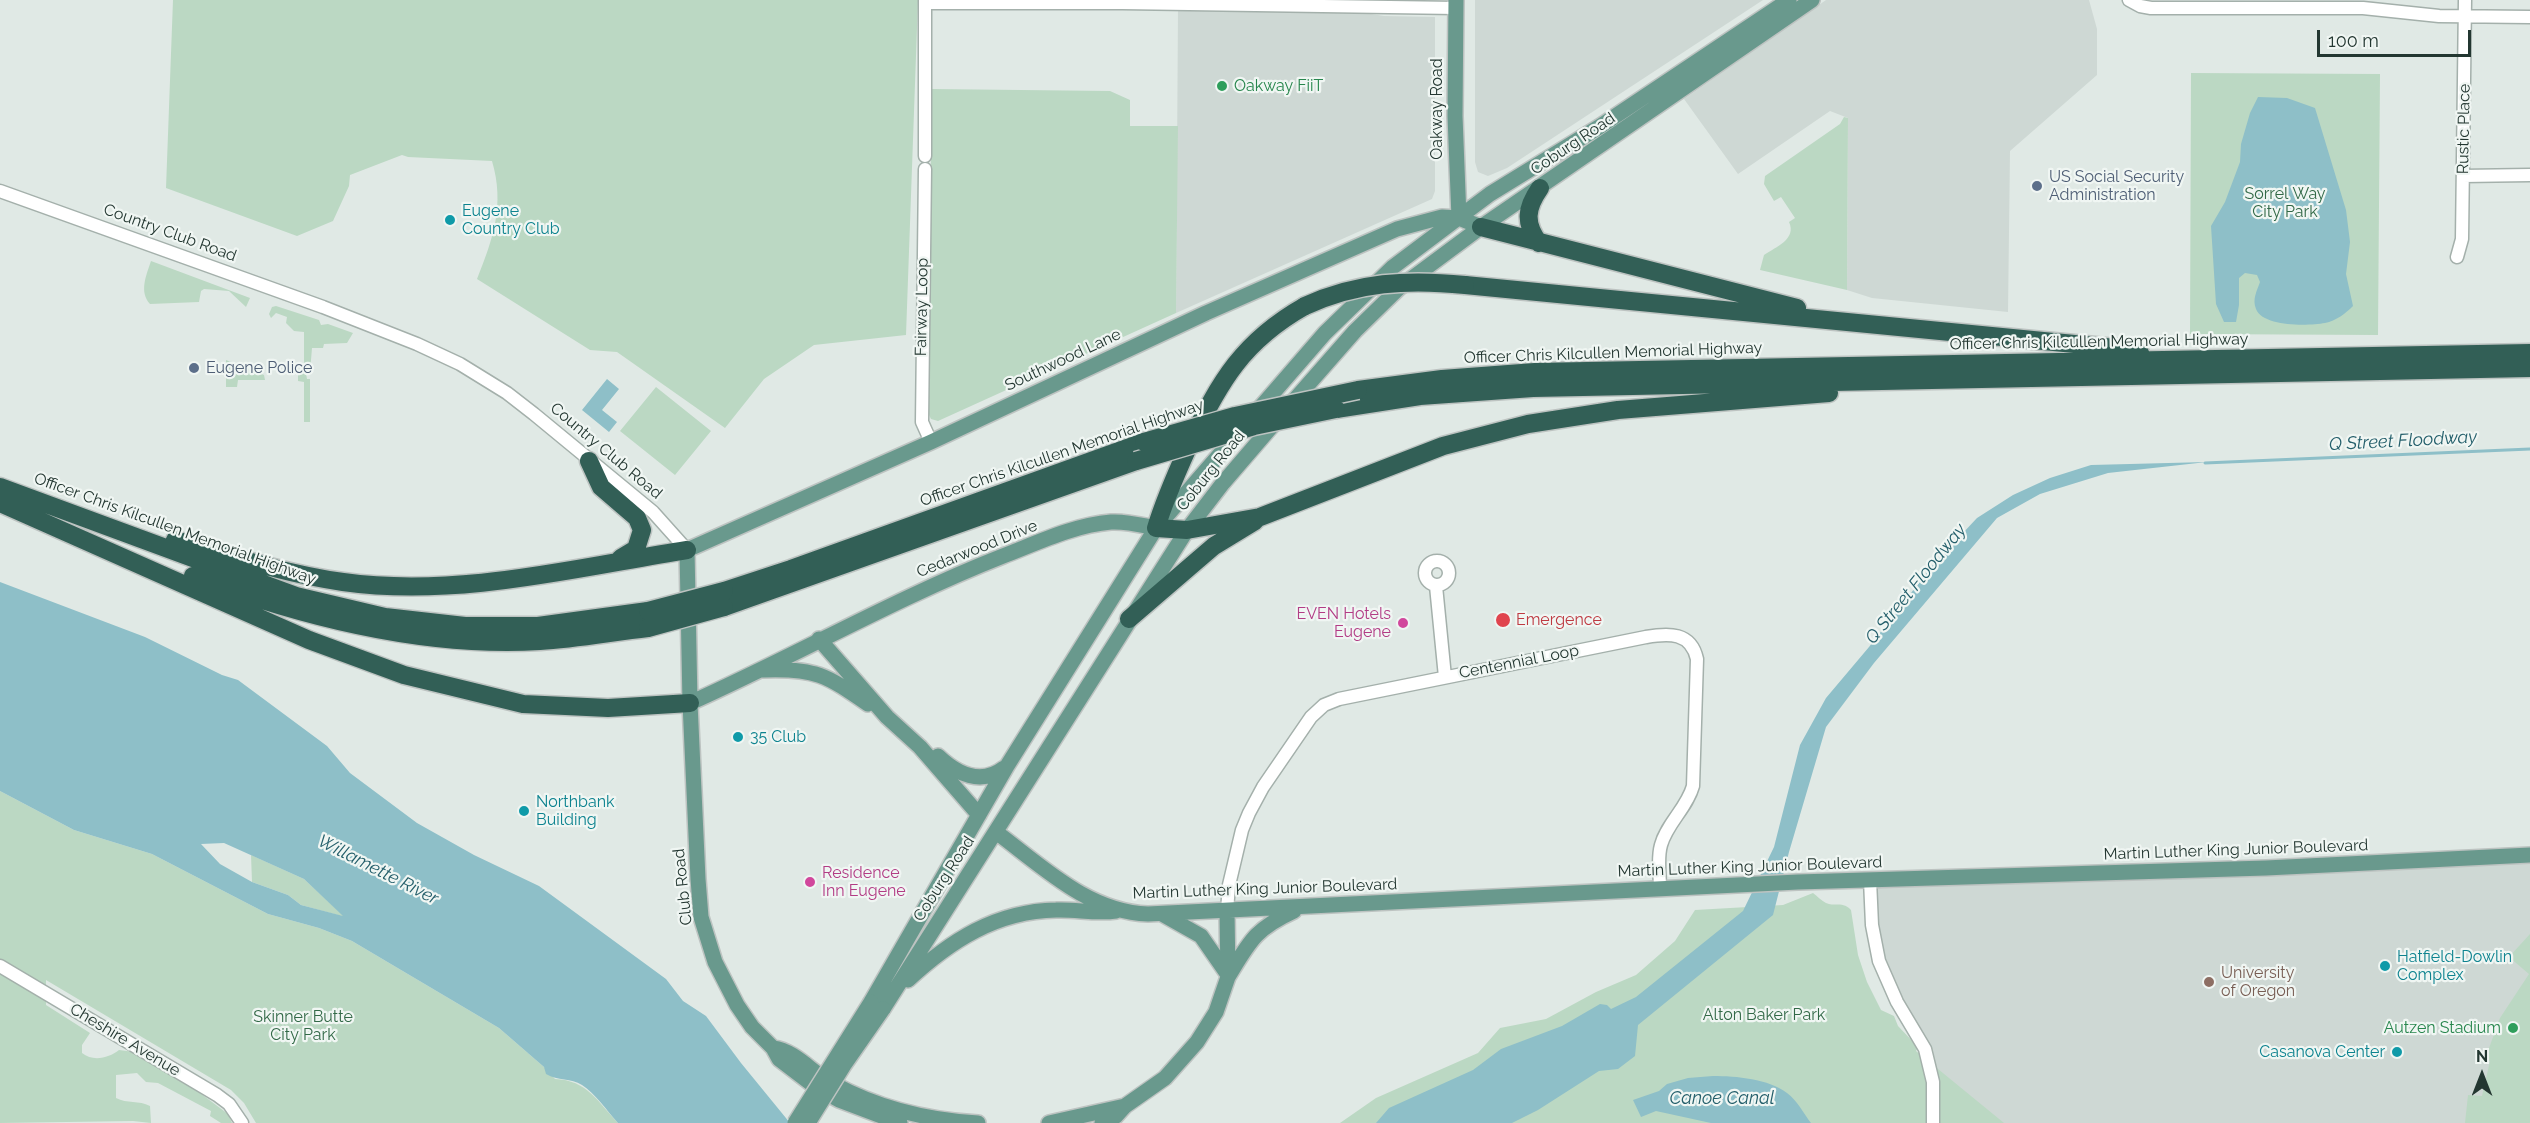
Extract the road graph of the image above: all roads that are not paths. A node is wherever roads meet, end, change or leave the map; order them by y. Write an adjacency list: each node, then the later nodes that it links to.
1 (1789, 0): 10 (main road, Coburg Road)
2 (1812, 0): 10 (main road, Coburg Road)
3 (2128, 0): 7 (street)
4 (2465, 0): 8 (street, Rustic Place)
5 (925, 2): 6 (street); 11 (street)
6 (1456, 4): 17 (main road, Oakway Road)
7 (2257, 4): 8 (street)
8 (2465, 17): 9 (street); 14 (street, Rustic Place)
9 (2530, 17)
10 (1777, 18): 15 (main road, Coburg Road); 17 (main road, Coburg Road)
11 (925, 156)
12 (925, 169): 26 (street, Fairway Loop)
13 (2530, 175): 14 (street)
14 (2463, 176): 20 (street, Rustic Place)
15 (1540, 188): 18 (main road, Coburg Road); 19 (highway)
16 (0, 191): 27 (street, Country Club Road)
17 (1459, 218): 18 (main road); 26 (main road, Southwood Lane); 31 (main road, Coburg Road)
18 (1480, 227): 19 (highway); 33 (main road, Coburg Road)
19 (1539, 243): 21 (highway)
20 (2457, 257)
21 (1854, 322): 23 (highway); 31 (highway, bridge)
22 (2530, 352): 23 (highway, Officer Chris Kilcullen Memorial Highway)
23 (2168, 360): 37 (highway, Officer Chris Kilcullen Memorial Highway, bridge)
24 (2530, 368): 25 (highway, Officer Chris Kilcullen Memorial Highway)
25 (2024, 377): 32 (highway); 37 (highway, Officer Chris Kilcullen Memorial Highway, bridge)
26 (931, 442): 34 (main road, Southwood Lane)
27 (588, 461): 34 (street, Country Club Road); 35 (highway)
28 (0, 487): 29 (highway, Officer Chris Kilcullen Memorial Highway)
29 (33, 500): 35 (highway); 39 (highway, Officer Chris Kilcullen Memorial Highway)
30 (0, 503): 39 (highway, Officer Chris Kilcullen Memorial Highway); 43 (highway)
31 (1156, 528): 33 (highway); 40 (main road, Cedarwood Drive); 46 (main road, Coburg Road)
32 (1236, 528): 33 (highway); 38 (highway)
33 (1186, 530): 38 (main road, Coburg Road)
34 (687, 550): 35 (highway); 43 (main road)
35 (616, 561)
36 (1436, 586): 42 (street)
37 (724, 599): 39 (highway, Officer Chris Kilcullen Memorial Highway, bridge)
38 (1129, 619): 48 (main road, Coburg Road)
39 (648, 620)
40 (819, 639): 41 (main road); 44 (main road)
41 (758, 671): 43 (main road); 44 (main road)
42 (1445, 677): 52 (street, Centennial Loop); 55 (street, Centennial Loop)
43 (690, 703): 61 (main road, Club Road)
44 (886, 717): 45 (main road)
45 (920, 747): 46 (main road); 47 (main road)
46 (1007, 766): 47 (main road, Coburg Road)
47 (979, 814): 49 (main road, Coburg Road)
48 (996, 832): 49 (main road); 54 (main road, Martin Luther King Junior Boulevard); 59 (main road, Coburg Road)
49 (961, 846): 60 (main road, Coburg Road)
50 (2530, 855): 51 (main road, Martin Luther King Junior Boulevard)
51 (1870, 880): 52 (main road, Martin Luther King Junior Boulevard); 70 (street)
52 (1660, 888): 53 (main road, Martin Luther King Junior Boulevard)
53 (1302, 907): 55 (main road, Martin Luther King Junior Boulevard); 58 (main road)
54 (1119, 911): 56 (main road, Martin Luther King Junior Boulevard); 59 (main road)
55 (1227, 911): 56 (main road, Martin Luther King Junior Boulevard); 58 (main road)
56 (1162, 914): 58 (main road)
57 (0, 966): 63 (street, Cheshire Avenue)
58 (1228, 977): 62 (main road)
59 (898, 989): 60 (main road, Coburg Road)
60 (877, 1006): 64 (main road, Coburg Road, bridge); 65 (main road, Coburg Road, bridge)
61 (773, 1048): 66 (main road, Club Road); 67 (main road, Club Road)
62 (1125, 1106): 68 (main road); 69 (main road)
63 (242, 1123)
64 (795, 1123)
65 (808, 1123)
66 (900, 1123)
67 (978, 1123)
68 (1049, 1123)
69 (1102, 1123)
70 (1933, 1123)

